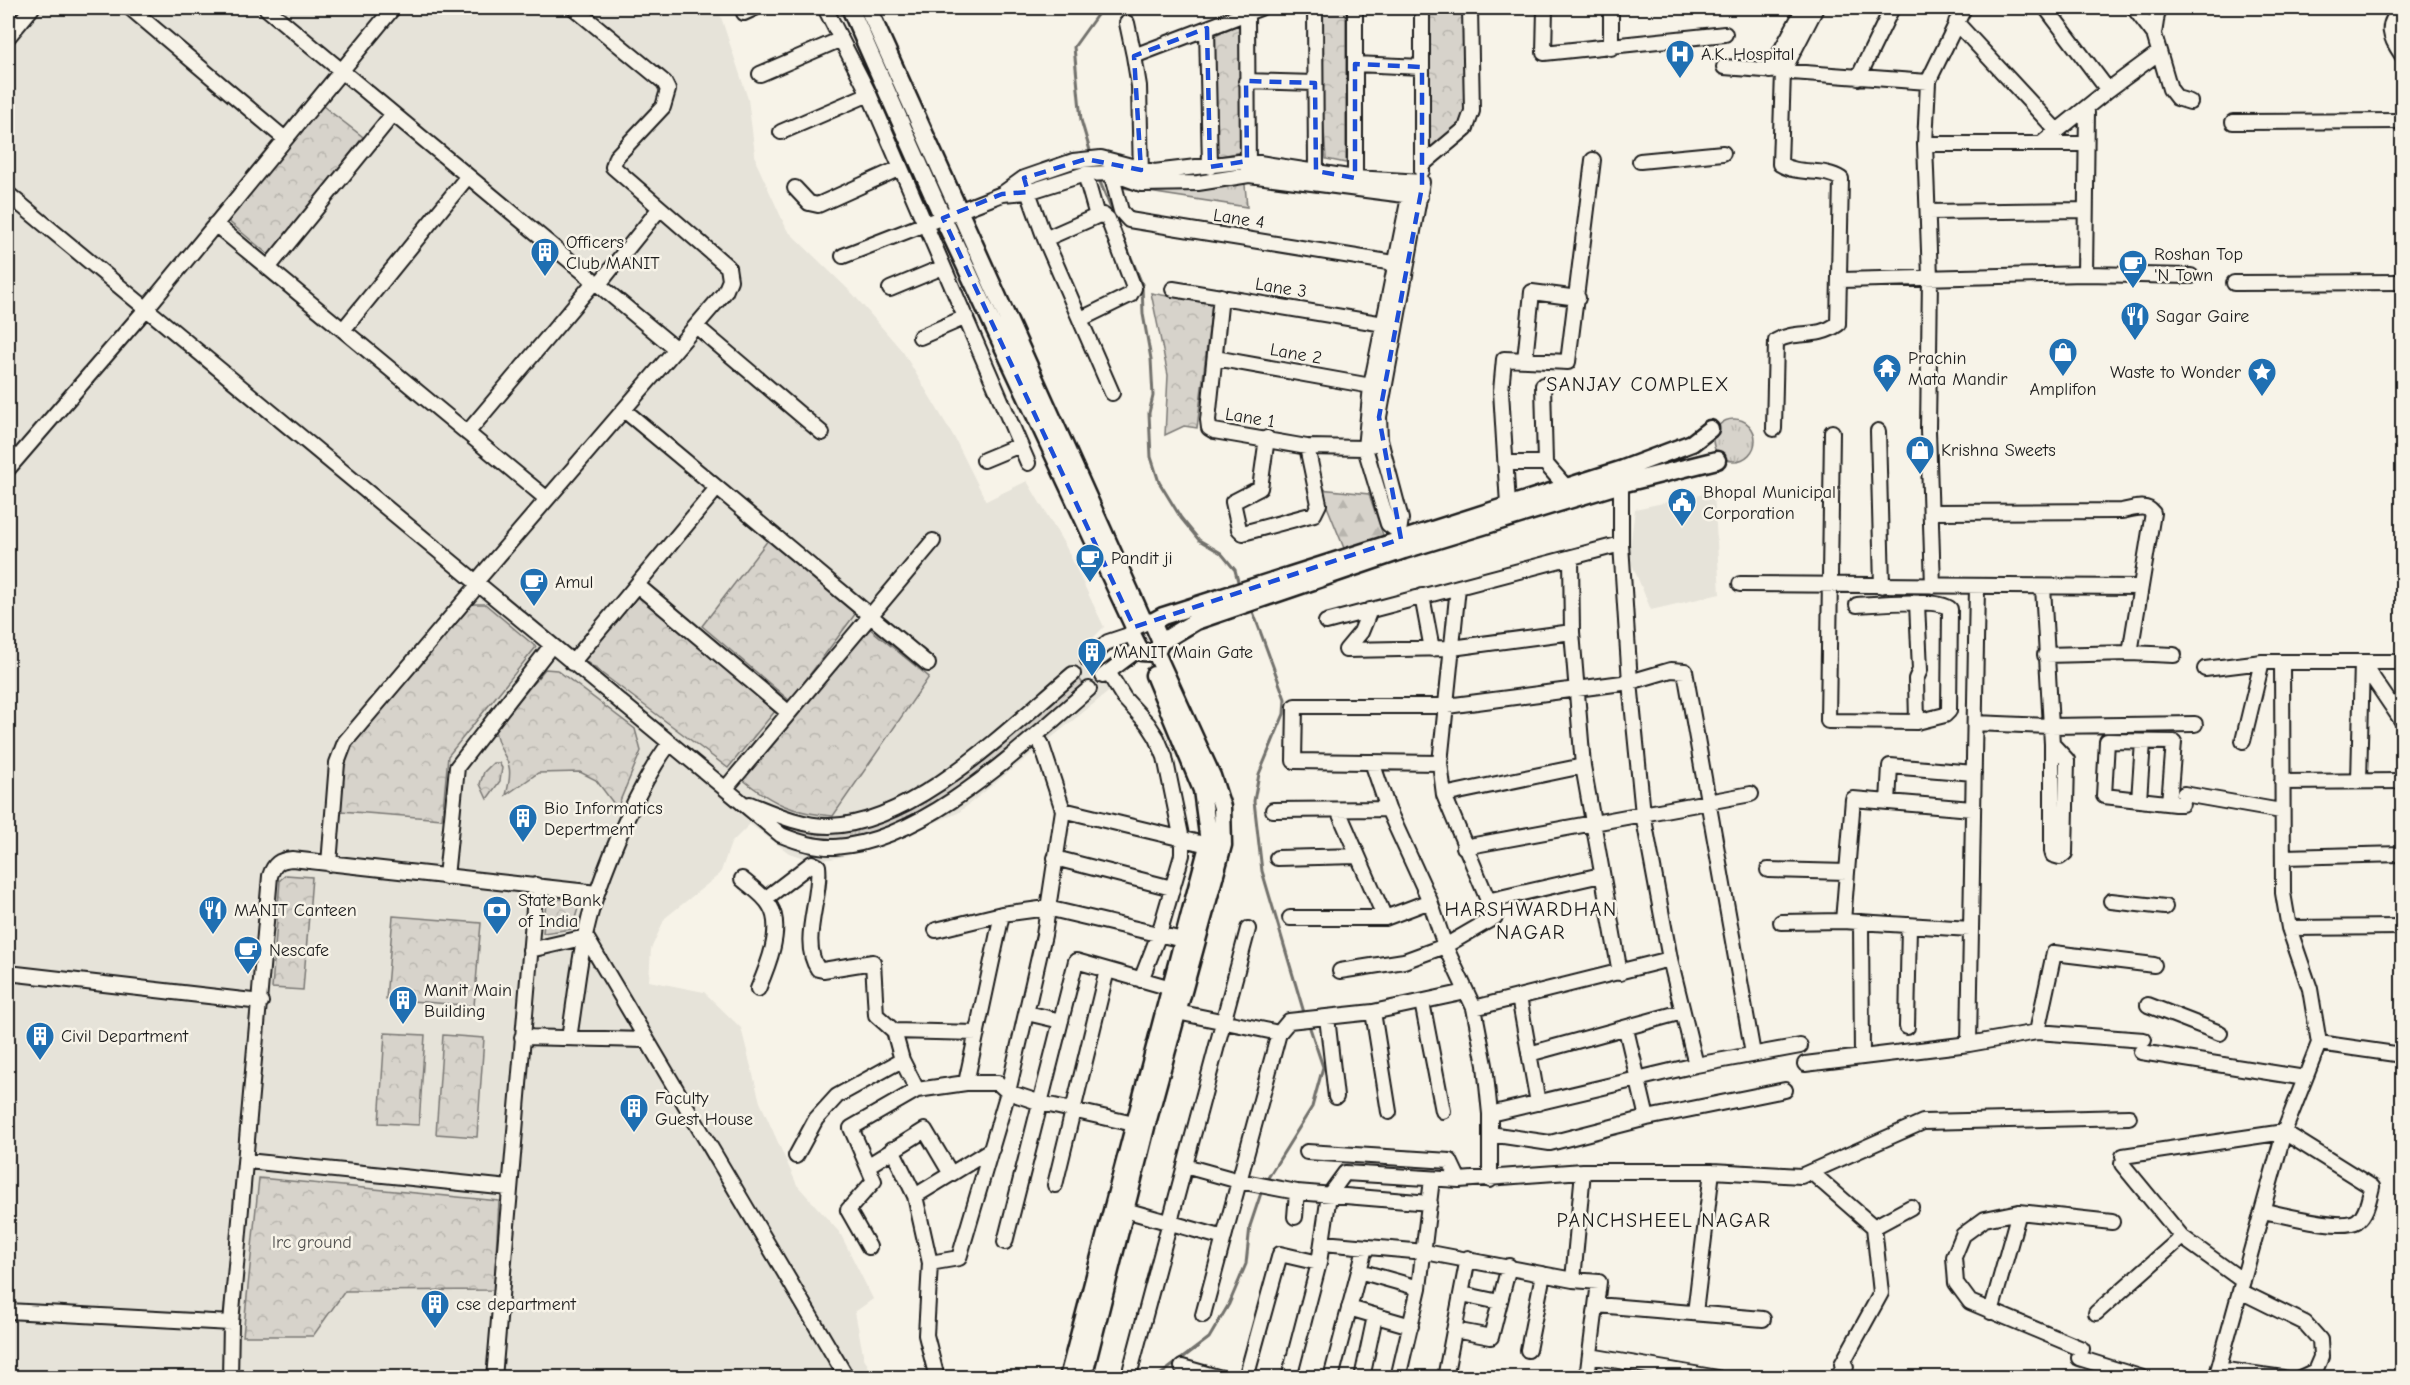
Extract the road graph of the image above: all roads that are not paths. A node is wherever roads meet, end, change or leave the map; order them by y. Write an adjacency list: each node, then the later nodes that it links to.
1 (32, 8): 29 (street)
2 (130, 8): 54 (street)
3 (266, 8): 38 (street)
4 (393, 8): 38 (street)
5 (574, 8): 77 (street)
6 (825, 8): 30 (street)
7 (850, 8): 82 (main road)
8 (868, 8): 79 (main road)
9 (1315, 8): 44 (street)
10 (1355, 8): 35 (street)
11 (1422, 8): 36 (street)
12 (1470, 8): 61 (street)
13 (1545, 8): 31 (street)
14 (1611, 8): 31 (street)
15 (1804, 8): 39 (street)
16 (1816, 8): 39 (street)
17 (1892, 8): 41 (street)
18 (1964, 8): 24 (street)
19 (2046, 8): 45 (street)
20 (2134, 8): 27 (street)
21 (2158, 8): 27 (street)
22 (1254, 10): 26 (street); 42 (street)
23 (2403, 10): 33 (street)
24 (1956, 22): 43 (street); 52 (street)
25 (1127, 23): 34 (street)
26 (1208, 28): 34 (street); 62 (street)
27 (2154, 33): 32 (street)
28 (1725, 34): 31 (street)
29 (8, 37)
30 (839, 40): 40 (street); 46 (street)
31 (1611, 48)
32 (2158, 53): 45 (street); 47 (street)
33 (2403, 55)
34 (1134, 56): 68 (street)
35 (1355, 64): 36 (street); 71 (street)
36 (1422, 67): 61 (street)
37 (1724, 67): 39 (street)
38 (341, 70): 49 (street); 54 (street)
39 (1776, 72): 41 (street); 93 (street)
40 (760, 74)
41 (1858, 78): 43 (street)
42 (1246, 81): 44 (street); 64 (street)
43 (1928, 82): 55 (street)
44 (1315, 83): 65 (street)
45 (2108, 90): 48 (street)
46 (869, 94): 53 (street); 63 (street)
47 (2190, 102)
48 (2087, 109): 52 (street); 57 (street)
49 (393, 114): 67 (street); 89 (street)
50 (2403, 121): 51 (street)
51 (2233, 122)
52 (2057, 131): 56 (street)
53 (781, 132)
54 (285, 139): 83 (street)
55 (1925, 144): 56 (street); 80 (street)
56 (2041, 144): 57 (street)
57 (2085, 144): 78 (street)
58 (1723, 153): 60 (street)
59 (1593, 160): 100 (street)
60 (1640, 161)
61 (1422, 165): 70 (street)
62 (1210, 166): 64 (street); 68 (street)
63 (900, 168): 72 (street); 84 (street)
64 (1248, 168): 65 (street); 68 (street); 71 (street)
65 (1316, 171): 71 (street)
66 (1097, 173): 68 (street); 73 (street); 81 (street); 87 (street, Lane 4)
67 (468, 176): 95 (street); 106 (street)
68 (1141, 177): 69 (street)
69 (1024, 178): 73 (street); 75 (street)
70 (1417, 182): 71 (street); 76 (street)
71 (1355, 184): 76 (street)
72 (795, 188)
73 (1028, 192): 75 (street); 85 (street)
74 (8, 194): 101 (street)
75 (1002, 194): 79 (street)
76 (1415, 197): 87 (street); 104 (street)
77 (660, 208): 95 (street); 105 (street)
78 (2085, 210): 80 (street); 90 (street)
79 (958, 211): 82 (street); 159 (main road)
80 (1928, 212): 92 (street)
81 (1098, 216): 85 (street); 103 (street)
82 (943, 218): 84 (street); 159 (main road)
83 (215, 224): 89 (street); 101 (street)
84 (925, 224): 86 (street); 88 (street)
85 (1045, 239): 103 (street)
86 (843, 256)
87 (1394, 263): 104 (street)
88 (942, 267): 98 (street); 102 (street)
89 (268, 268): 106 (street)
90 (2085, 274): 91 (street); 92 (street)
91 (2191, 276)
92 (1930, 277): 93 (street); 137 (street)
93 (1841, 280): 116 (street)
94 (2403, 282): 96 (street)
95 (597, 283): 108 (street); 119 (street)
96 (2234, 283)
97 (1173, 289): 99 (street, Lane 3)
98 (890, 290)
99 (1221, 296): 104 (street, Lane 3); 109 (street, Lane 1)
100 (1578, 298): 110 (street); 110 (street)
101 (146, 309): 131 (street); 142 (street)
102 (966, 316): 107 (street); 123 (street)
103 (1081, 319): 113 (street)
104 (1390, 325): 112 (street); 122 (street)
105 (696, 326): 108 (street); 120 (street)
106 (343, 330): 119 (street)
107 (920, 337)
108 (676, 349): 114 (street)
109 (1215, 358): 112 (street, Lane 2); 121 (street, Lane 1)
110 (1525, 360): 129 (street)
111 (1543, 385): 130 (street)
112 (1371, 386): 125 (street)
113 (1112, 393)
114 (624, 410): 133 (street); 135 (street)
115 (1710, 429): 132 (main road)
116 (1774, 429)
117 (1878, 431): 146 (street)
118 (1832, 432): 145 (street)
119 (466, 433): 135 (street)
120 (822, 433)
121 (1267, 438): 124 (street, Lane 1); 124 (street)
122 (1380, 440): 125 (street, Lane 1); 139 (street)
123 (1020, 446): 126 (street); 128 (street)
124 (1307, 447): 125 (street, Lane 1)
125 (1365, 448): 139 (street)
126 (984, 460)
127 (1717, 460): 132 (main road)
128 (1028, 463)
129 (1506, 463): 130 (street); 136 (street)
130 (1545, 463): 134 (street)
131 (8, 469)
132 (1621, 477): 134 (main road); 139 (main road); 140 (street)
133 (717, 488): 144 (street); 156 (street)
134 (1566, 488): 136 (main road)
135 (547, 499): 142 (street)
136 (1508, 505): 139 (main road)
137 (1931, 512): 147 (street); 151 (street)
138 (933, 541): 156 (street)
139 (1401, 541): 159 (main road)
140 (1621, 544): 141 (street); 175 (street)
141 (1571, 558): 149 (street); 158 (street)
142 (477, 584): 160 (street); 221 (street)
143 (1740, 584): 145 (street)
144 (637, 585): 171 (street); 179 (street)
145 (1830, 585): 146 (street); 181 (street)
146 (1882, 585): 147 (street)
147 (1933, 586): 148 (street)
148 (1977, 586): 150 (street); 182 (street)
149 (1458, 587): 152 (street); 161 (street)
150 (2043, 587): 151 (street); 164 (street)
151 (2141, 587): 163 (street)
152 (1422, 596): 155 (street); 162 (street)
153 (1917, 603): 154 (street); 181 (street); 181 (street)
154 (1857, 605)
155 (1370, 610): 157 (street); 162 (street)
156 (870, 615): 172 (street); 179 (street)
157 (1326, 622)
158 (1572, 632): 161 (street); 176 (street)
159 (1145, 638): 166 (street); 213 (street); 214 (main road); 268 (main road)
160 (551, 646): 171 (street); 225 (street)
161 (1452, 648): 162 (street); 178 (street)
162 (1432, 649)
163 (2130, 653): 164 (street); 165 (street)
164 (2045, 655): 184 (street)
165 (2174, 655)
166 (1088, 660)
167 (2262, 662): 168 (street); 173 (street); 185 (street)
168 (2282, 662): 169 (street); 195 (street)
169 (2362, 662): 170 (street); 180 (street); 194 (street)
170 (2403, 662)
171 (572, 663): 188 (street)
172 (928, 663)
173 (2205, 669)
174 (1073, 674): 202 (street)
175 (1630, 682): 176 (street); 203 (street); 211 (street)
176 (1577, 688): 178 (street); 192 (street)
177 (1089, 689): 202 (street)
178 (1447, 706): 190 (street); 191 (street)
179 (789, 712): 197 (street)
180 (2403, 721)
181 (1917, 722)
182 (1975, 723): 184 (street); 193 (street)
183 (2195, 724): 184 (street)
184 (2050, 726): 189 (street)
185 (2243, 741)
186 (2143, 742): 200 (street); 200 (street); 201 (street)
187 (1041, 743): 207 (street)
188 (669, 744): 197 (street); 229 (street)
189 (2052, 744): 189 (street)
190 (1372, 762): 191 (street); 205 (street)
191 (1440, 762): 199 (street)
192 (1583, 766): 199 (street); 212 (street)
193 (1974, 773): 204 (street); 206 (street)
194 (2359, 781): 195 (street); 196 (street)
195 (2282, 782): 210 (street)
196 (2403, 782)
197 (726, 788): 202 (street)
198 (1751, 794): 203 (street)
199 (1444, 795): 215 (street)
200 (2139, 800): 201 (street)
201 (2178, 800): 210 (street)
202 (742, 801)
203 (1708, 802): 211 (street); 289 (street)
204 (1888, 802): 206 (street); 223 (street)
205 (1388, 809): 209 (street); 231 (street)
206 (1972, 809): 246 (street)
207 (1064, 810): 213 (street); 219 (street)
208 (1273, 810): 209 (street)
209 (1338, 810): 217 (street)
210 (2281, 811): 218 (street)
211 (1643, 814): 212 (street); 253 (street)
212 (1593, 824): 215 (street); 224 (street)
213 (1182, 840): 214 (street); 228 (street)
214 (1208, 845): 250 (main road)
215 (1464, 847): 232 (street)
216 (2403, 854): 218 (street)
217 (1358, 856): 220 (street); 238 (street)
218 (2284, 857): 245 (street)
219 (1054, 858): 228 (street); 235 (street)
220 (1277, 858)
221 (329, 864): 225 (street); 264 (street)
222 (1768, 870): 223 (street)
223 (1847, 872): 239 (street)
224 (1601, 875): 232 (street); 258 (street)
225 (446, 877): 227 (street)
226 (742, 879): 230 (street)
227 (536, 885): 229 (street); 252 (street)
228 (1172, 888): 248 (street)
229 (597, 893): 249 (street)
230 (765, 899): 261 (street); 277 (street)
231 (1430, 901): 238 (street); 251 (street)
232 (1487, 901): 251 (street)
233 (2111, 901): 234 (street)
234 (2165, 907)
235 (1047, 908): 236 (street); 248 (street); 271 (street)
236 (1002, 914): 247 (street); 279 (street)
237 (1290, 918): 238 (street)
238 (1385, 918)
239 (1843, 921): 240 (street); 241 (street)
240 (1781, 922)
241 (1861, 922): 242 (street); 291 (street)
242 (1909, 925): 246 (street); 275 (street)
243 (2403, 927): 245 (street)
244 (1248, 928): 274 (street)
245 (2289, 928): 285 (street)
246 (1970, 929): 286 (street)
247 (936, 930)
248 (1159, 934): 250 (street); 259 (street)
249 (586, 937): 252 (street); 283 (street); 284 (street)
250 (1183, 940): 260 (main road)
251 (1445, 946): 256 (street); 262 (street)
252 (530, 950): 282 (street)
253 (1670, 959): 258 (street); 270 (street)
254 (2154, 965): 278 (street)
255 (1107, 970): 259 (street); 273 (street); 304 (street)
256 (1340, 971)
257 (8, 973): 264 (street)
258 (1620, 973): 263 (street)
259 (1141, 980): 260 (street)
260 (1171, 988): 310 (main road)
261 (758, 989)
262 (1466, 992): 265 (street); 267 (street)
263 (1519, 997): 267 (street); 288 (street)
264 (261, 1002): 317 (street)
265 (1422, 1002): 269 (street); 305 (street)
266 (2148, 1005): 281 (street)
267 (1474, 1008): 307 (street)
268 (1178, 1012): 274 (street); 335 (main road)
269 (1373, 1012): 272 (street); 306 (street)
270 (1682, 1012): 276 (street); 294 (street)
271 (1027, 1013): 273 (street); 300 (street)
272 (1325, 1017): 280 (street); 301 (street)
273 (1061, 1021): 302 (street)
274 (1223, 1023): 280 (street); 319 (street)
275 (1907, 1027)
276 (1626, 1029): 288 (street); 295 (street)
277 (894, 1031): 279 (street); 292 (street)
278 (2037, 1032): 286 (street); 296 (street)
279 (977, 1033): 297 (street)
280 (1279, 1033): 327 (street)
281 (2220, 1033)
282 (522, 1037): 283 (street); 329 (street)
283 (569, 1038): 284 (street)
284 (645, 1040): 379 (street)
285 (2319, 1042): 290 (street); 296 (street)
286 (1969, 1044): 291 (street)
287 (1800, 1046): 289 (street)
288 (1529, 1054): 303 (street)
289 (1753, 1054): 294 (street)
290 (2403, 1055)
291 (1862, 1057): 293 (street)
292 (903, 1060): 298 (street); 316 (street)
293 (1805, 1064)
294 (1696, 1065): 295 (street)
295 (1639, 1078): 303 (street); 309 (street)
296 (2305, 1078): 311 (street)
297 (966, 1083): 298 (street); 300 (street)
298 (917, 1090): 318 (street)
299 (1785, 1090): 309 (street)
300 (1008, 1092): 302 (street); 314 (street)
301 (1336, 1097)
302 (1041, 1103): 304 (street); 344 (street)
303 (1538, 1103): 307 (street)
304 (1073, 1108): 310 (street); 328 (street)
305 (1443, 1111)
306 (1389, 1112)
307 (1490, 1114): 312 (street)
308 (2129, 1117): 322 (street)
309 (1647, 1118): 312 (street)
310 (1134, 1124): 381 (main road)
311 (2284, 1132): 336 (street); 336 (street); 342 (street)
312 (1490, 1134): 326 (street)
313 (892, 1149): 318 (street); 323 (street); 332 (street)
314 (992, 1149): 323 (street); 350 (street)
315 (1307, 1152): 325 (street)
316 (796, 1156)
317 (247, 1161): 329 (street); 369 (street)
318 (869, 1165): 346 (street)
319 (1185, 1166): 327 (street); 339 (street)
320 (1583, 1171): 321 (street); 326 (street); 355 (street)
321 (1713, 1171): 322 (street); 364 (street)
322 (1811, 1172): 341 (street)
323 (951, 1174): 332 (street)
324 (1432, 1179): 325 (street); 331 (street); 333 (street)
325 (1459, 1180): 326 (street)
326 (1490, 1180)
327 (1239, 1181): 330 (street); 343 (street)
328 (1055, 1185)
329 (509, 1188): 378 (street)
330 (1297, 1192): 331 (street); 338 (street)
331 (1329, 1195): 333 (street); 345 (street)
332 (915, 1196): 350 (street)
333 (1430, 1203): 348 (street)
334 (1911, 1208): 341 (street)
335 (1125, 1210): 339 (street); 382 (main road)
336 (2263, 1211): 356 (street)
337 (2019, 1212): 340 (street); 363 (street); 363 (street)
338 (1295, 1217)
339 (1170, 1222): 343 (street); 375 (street)
340 (2112, 1222)
341 (1874, 1227): 392 (street)
342 (2182, 1237): 356 (street); 365 (street)
343 (1224, 1238): 366 (street)
344 (1005, 1242)
345 (1323, 1243): 347 (street); 351 (street)
346 (869, 1247)
347 (1365, 1248): 348 (street); 353 (street)
348 (1425, 1252): 349 (street); 357 (street)
349 (1468, 1258): 352 (street); 358 (street)
350 (930, 1263): 380 (street)
351 (1319, 1263): 384 (street); 385 (street)
352 (1509, 1266): 354 (street); 359 (street)
353 (1359, 1271): 357 (street); 361 (street)
354 (1543, 1274): 355 (street); 372 (street)
355 (1573, 1280): 360 (street)
356 (2241, 1286): 376 (street); 395 (street)
357 (1419, 1288): 370 (street)
358 (1462, 1294): 359 (street); 371 (street)
359 (1499, 1302): 371 (street)
360 (1597, 1305): 364 (street); 373 (street)
361 (1349, 1308): 367 (street); 386 (street)
362 (8, 1311): 369 (street)
363 (1991, 1312): 393 (street)
364 (1695, 1313): 368 (street)
365 (2096, 1313)
366 (1203, 1316)
367 (1375, 1316): 370 (street); 387 (street)
368 (1763, 1319)
369 (231, 1323): 377 (street)
370 (1411, 1326): 388 (street)
371 (1454, 1330): 389 (street)
372 (1528, 1350)
373 (1590, 1356): 390 (street); 391 (street)
374 (1182, 1367): 383 (street)
375 (1131, 1368)
376 (2217, 1373): 394 (street)
377 (230, 1377)
378 (494, 1377)
379 (847, 1377)
380 (937, 1377)
381 (1068, 1377)
382 (1083, 1377)
383 (1221, 1377)
384 (1246, 1377)
385 (1289, 1377)
386 (1331, 1377)
387 (1362, 1377)
388 (1398, 1377)
389 (1445, 1377)
390 (1587, 1377)
391 (1718, 1377)
392 (1835, 1377)
393 (2143, 1377)
394 (2283, 1377)
395 (2300, 1377)

